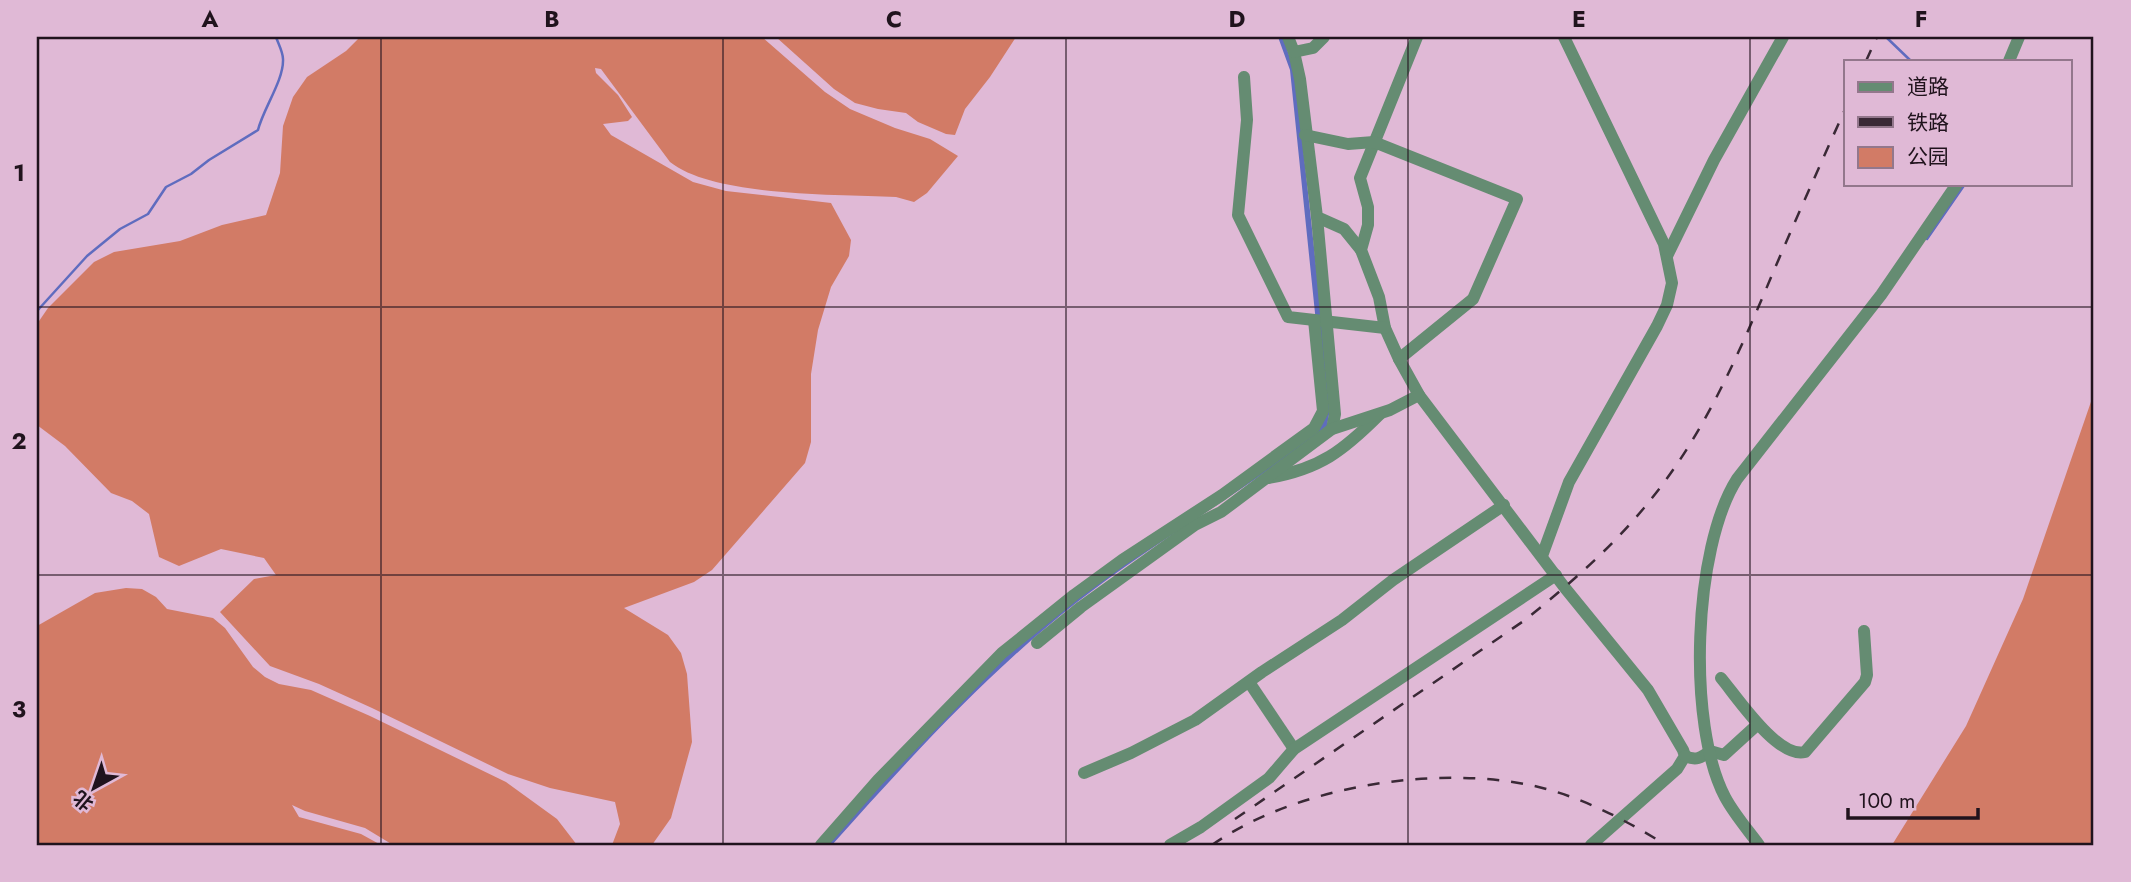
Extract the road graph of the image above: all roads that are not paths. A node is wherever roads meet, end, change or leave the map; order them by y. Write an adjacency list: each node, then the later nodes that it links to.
1 (1288, 37): 7 (street)
2 (1324, 37): 7 (street)
3 (1417, 37): 11 (street)
4 (1564, 37): 15 (street)
5 (1783, 37): 15 (street)
6 (2019, 37): 8 (street)
7 (1294, 52): 10 (street)
8 (2009, 60)
9 (1244, 77): 16 (street)
10 (1305, 135): 11 (street); 13 (street)
11 (1374, 142): 14 (street); 18 (street)
12 (1956, 186): 32 (street)
13 (1317, 217): 14 (street); 16 (street)
14 (1361, 250): 17 (street)
15 (1667, 256): 24 (street)
16 (1319, 320): 17 (street); 21 (street); 35 (street)
17 (1385, 328): 18 (street)
18 (1399, 359): 19 (street)
19 (1419, 395): 20 (street); 23 (street)
20 (1382, 412): 21 (street); 22 (street)
21 (1332, 429): 22 (street)
22 (1264, 479): 27 (street)
23 (1504, 505): 24 (street); 29 (street)
24 (1542, 556): 25 (street)
25 (1556, 575): 31 (street); 33 (street)
26 (1864, 632): 30 (street)
27 (1037, 643)
28 (1721, 678): 30 (street)
29 (1248, 682): 31 (street); 34 (street)
30 (1758, 724): 32 (street)
31 (1293, 749): 36 (street)
32 (1710, 751): 33 (street); 38 (street)
33 (1685, 756): 37 (street)
34 (1084, 773)
35 (821, 845)
36 (1170, 845)
37 (1591, 845)
38 (1759, 845)

